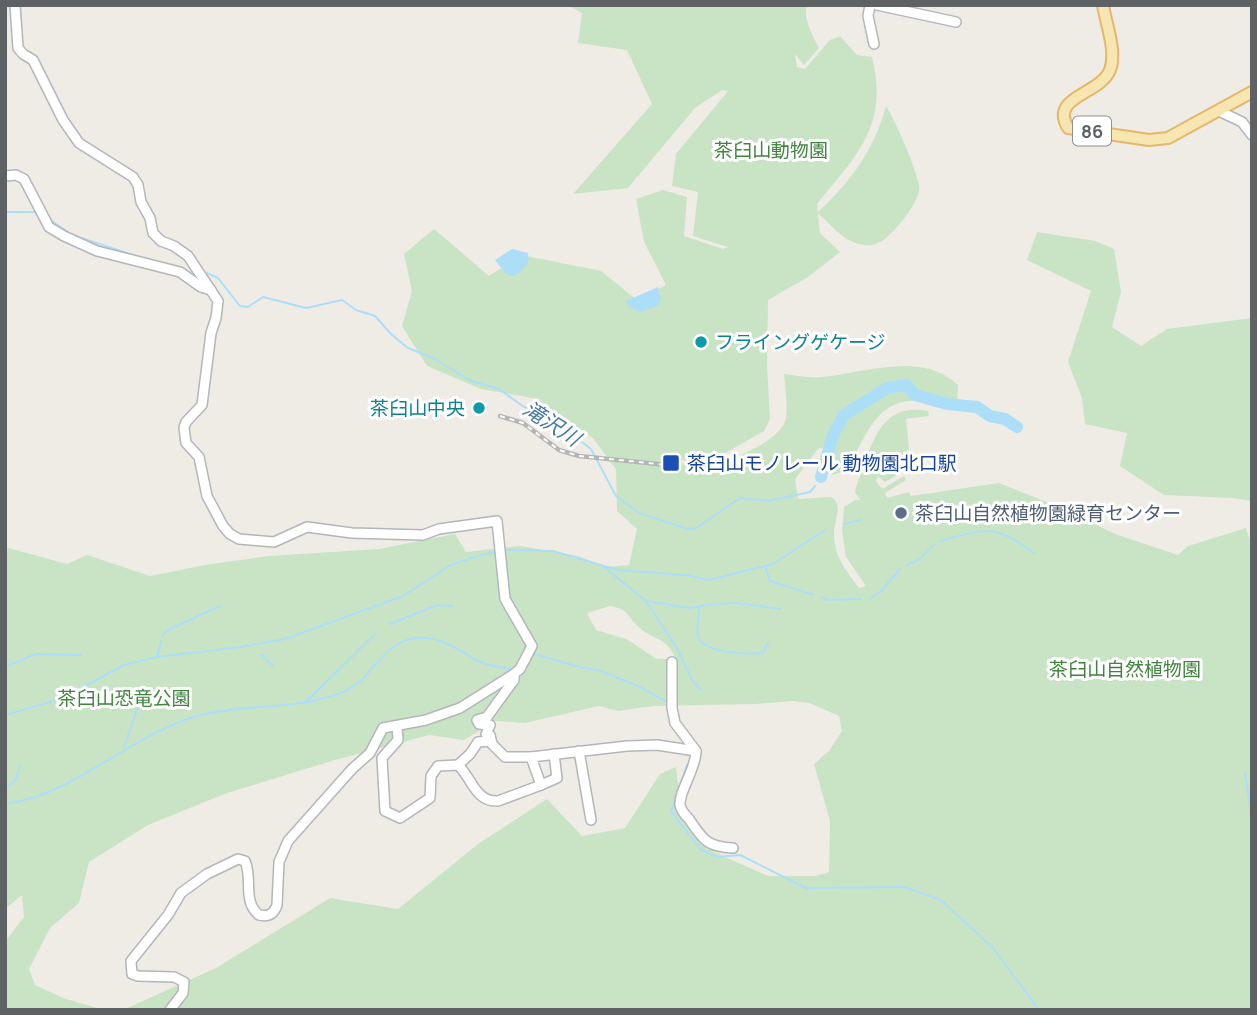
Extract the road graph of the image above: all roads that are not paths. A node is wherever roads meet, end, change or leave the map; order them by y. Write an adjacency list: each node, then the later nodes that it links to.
1 (15, 5): 11 (street)
2 (870, 5): 6 (street)
3 (877, 5): 5 (street)
4 (1103, 5): 8 (main road, 86)
5 (956, 22)
6 (873, 44)
7 (1252, 92): 8 (main road, 86)
8 (1219, 111): 9 (street)
9 (1252, 135)
10 (5, 176): 11 (street)
11 (212, 291): 13 (street)
12 (672, 662): 17 (street)
13 (514, 674): 14 (street); 15 (street)
14 (397, 726): 20 (street); 24 (street)
15 (491, 741): 19 (street); 20 (street)
16 (579, 751): 17 (street); 18 (street); 22 (street)
17 (696, 751): 23 (street)
18 (554, 754): 19 (street); 21 (street)
19 (531, 757): 21 (street)
20 (458, 765): 21 (street)
21 (541, 785)
22 (591, 820)
23 (733, 848)
24 (170, 1010)

